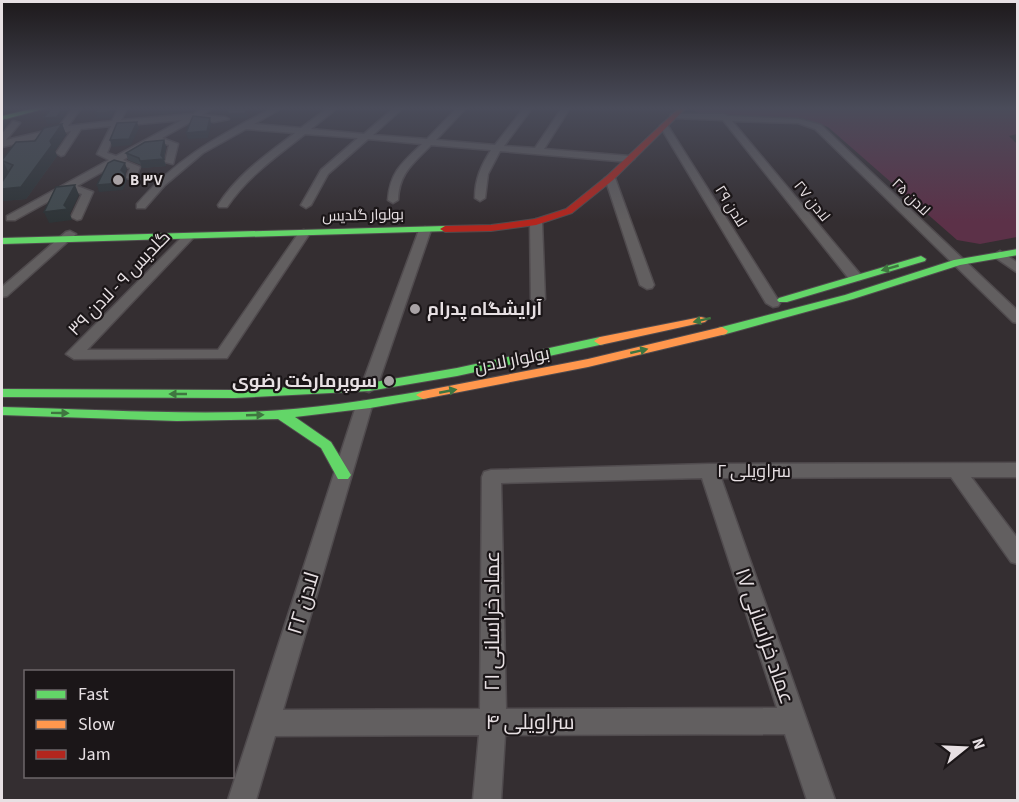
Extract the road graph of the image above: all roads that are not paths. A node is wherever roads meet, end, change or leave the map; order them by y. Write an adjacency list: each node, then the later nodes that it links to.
1 (66, 145): 21 (street)
2 (106, 145): 24 (street)
3 (140, 145): 24 (street)
4 (174, 145): 25 (street)
5 (210, 145): 35 (street)
6 (286, 145): 32 (street)
7 (355, 145): 33 (street)
8 (426, 145): 31 (street)
9 (470, 145): 17 (street)
10 (502, 145): 17 (street)
11 (542, 145): 19 (street)
12 (639, 145): 23 (street, بولوار گلدیس)
13 (640, 145): 23 (street, بولوار گلدیس)
14 (675, 145): 56 (street, لادن ۲۹)
15 (748, 145): 52 (street, لادن ۲۷)
16 (837, 145): 47 (street, لادن ۲۵)
17 (500, 148): 19 (street); 30 (street)
18 (2, 150): 20 (street)
19 (538, 151): 22 (street)
20 (14, 153)
21 (61, 153)
22 (576, 154): 23 (street); 26 (street)
23 (625, 158): 28 (street, بولوار گلدیس); 43 (street, بولوار گلدیس)
24 (115, 159): 27 (street); 29 (street)
25 (170, 162)
26 (597, 166)
27 (131, 178)
28 (610, 178): 39 (street, بولوار گلدیس); 53 (street)
29 (68, 186): 34 (street); 37 (street)
30 (480, 198)
31 (393, 200)
32 (222, 205)
33 (306, 205)
34 (31, 206): 36 (street); 38 (street)
35 (141, 206)
36 (2, 207)
37 (77, 217)
38 (11, 218)
39 (536, 222): 40 (street, بولوار گلدیس); 55 (street)
40 (425, 230): 41 (street, بولوار گلدیس); 60 (street, لادن ۲۲)
41 (304, 233): 44 (street, بولوار گلدیس); 44 (street, گلدیس ۹ - لادن ۳۹)
42 (2, 235): 43 (street, بولوار گلدیس)
43 (67, 236): 44 (street, بولوار گلدیس); 46 (street, بولوار گلدیس); 54 (street)
44 (189, 236)
45 (1017, 240): 47 (street)
46 (2, 241)
47 (946, 251): 50 (street, لادن ۲۵); 52 (street, one-way to 52)
48 (1017, 252): 49 (street, بولوار لادن)
49 (1000, 255): 50 (street, بولوار لادن); 51 (street)
50 (958, 262): 58 (street, لادن ۲۵); 60 (street, بولوار لادن, one-way to 50)
51 (1017, 269)
52 (855, 277): 56 (street)
53 (647, 285)
54 (2, 293)
55 (538, 299)
56 (768, 304)
57 (718, 316): 60 (street, بولوار لادن, one-way to 60)
58 (1017, 319)
59 (2, 393): 60 (street, بولوار لادن, one-way to 59)
60 (367, 396): 62 (street, بولوار لادن); 66 (street, لادن ۲۲)
61 (2, 411): 62 (street, بولوار لادن, one-way to 62)
62 (281, 414): 66 (street)
63 (1017, 470): 65 (street, سراویلی ۲)
64 (709, 471): 65 (street, سراویلی ۲); 67 (street, سراویلی ۲); 69 (street, عماد خراسانی ۱۷)
65 (957, 472): 68 (street)
66 (343, 475): 71 (street, لادن ۲۲)
67 (491, 477): 70 (street, عماد خراسانی ۲۱)
68 (1017, 556)
69 (794, 721): 70 (street, سراویلی ۴); 74 (street, عماد خراسانی ۱۷)
70 (493, 722): 71 (street, سراویلی ۴); 73 (street, عماد خراسانی ۲۱)
71 (266, 723): 72 (street, لادن ۲۲)
72 (242, 801)
73 (487, 801)
74 (821, 801)

